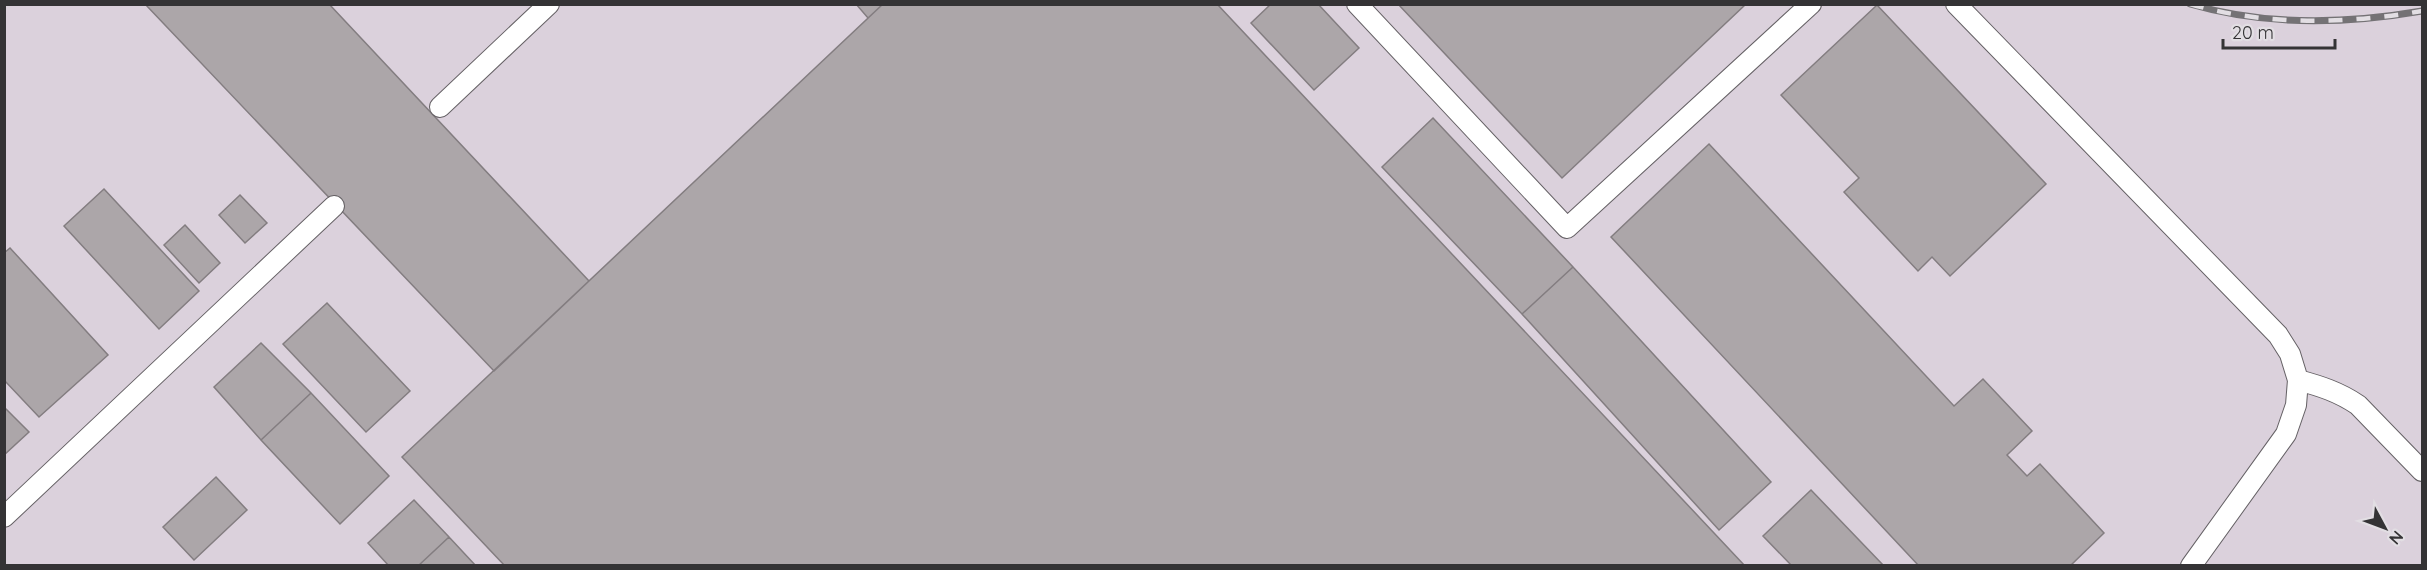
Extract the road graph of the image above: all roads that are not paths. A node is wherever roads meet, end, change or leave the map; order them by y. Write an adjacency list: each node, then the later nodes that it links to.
1 (549, 4): 5 (lane)
2 (1357, 4): 3 (lane)
3 (1811, 4)
4 (1956, 4): 7 (lane)
5 (440, 107)
6 (334, 206): 9 (lane)
7 (2298, 380): 8 (lane); 10 (lane)
8 (2422, 471)
9 (4, 517)
10 (2191, 566)

